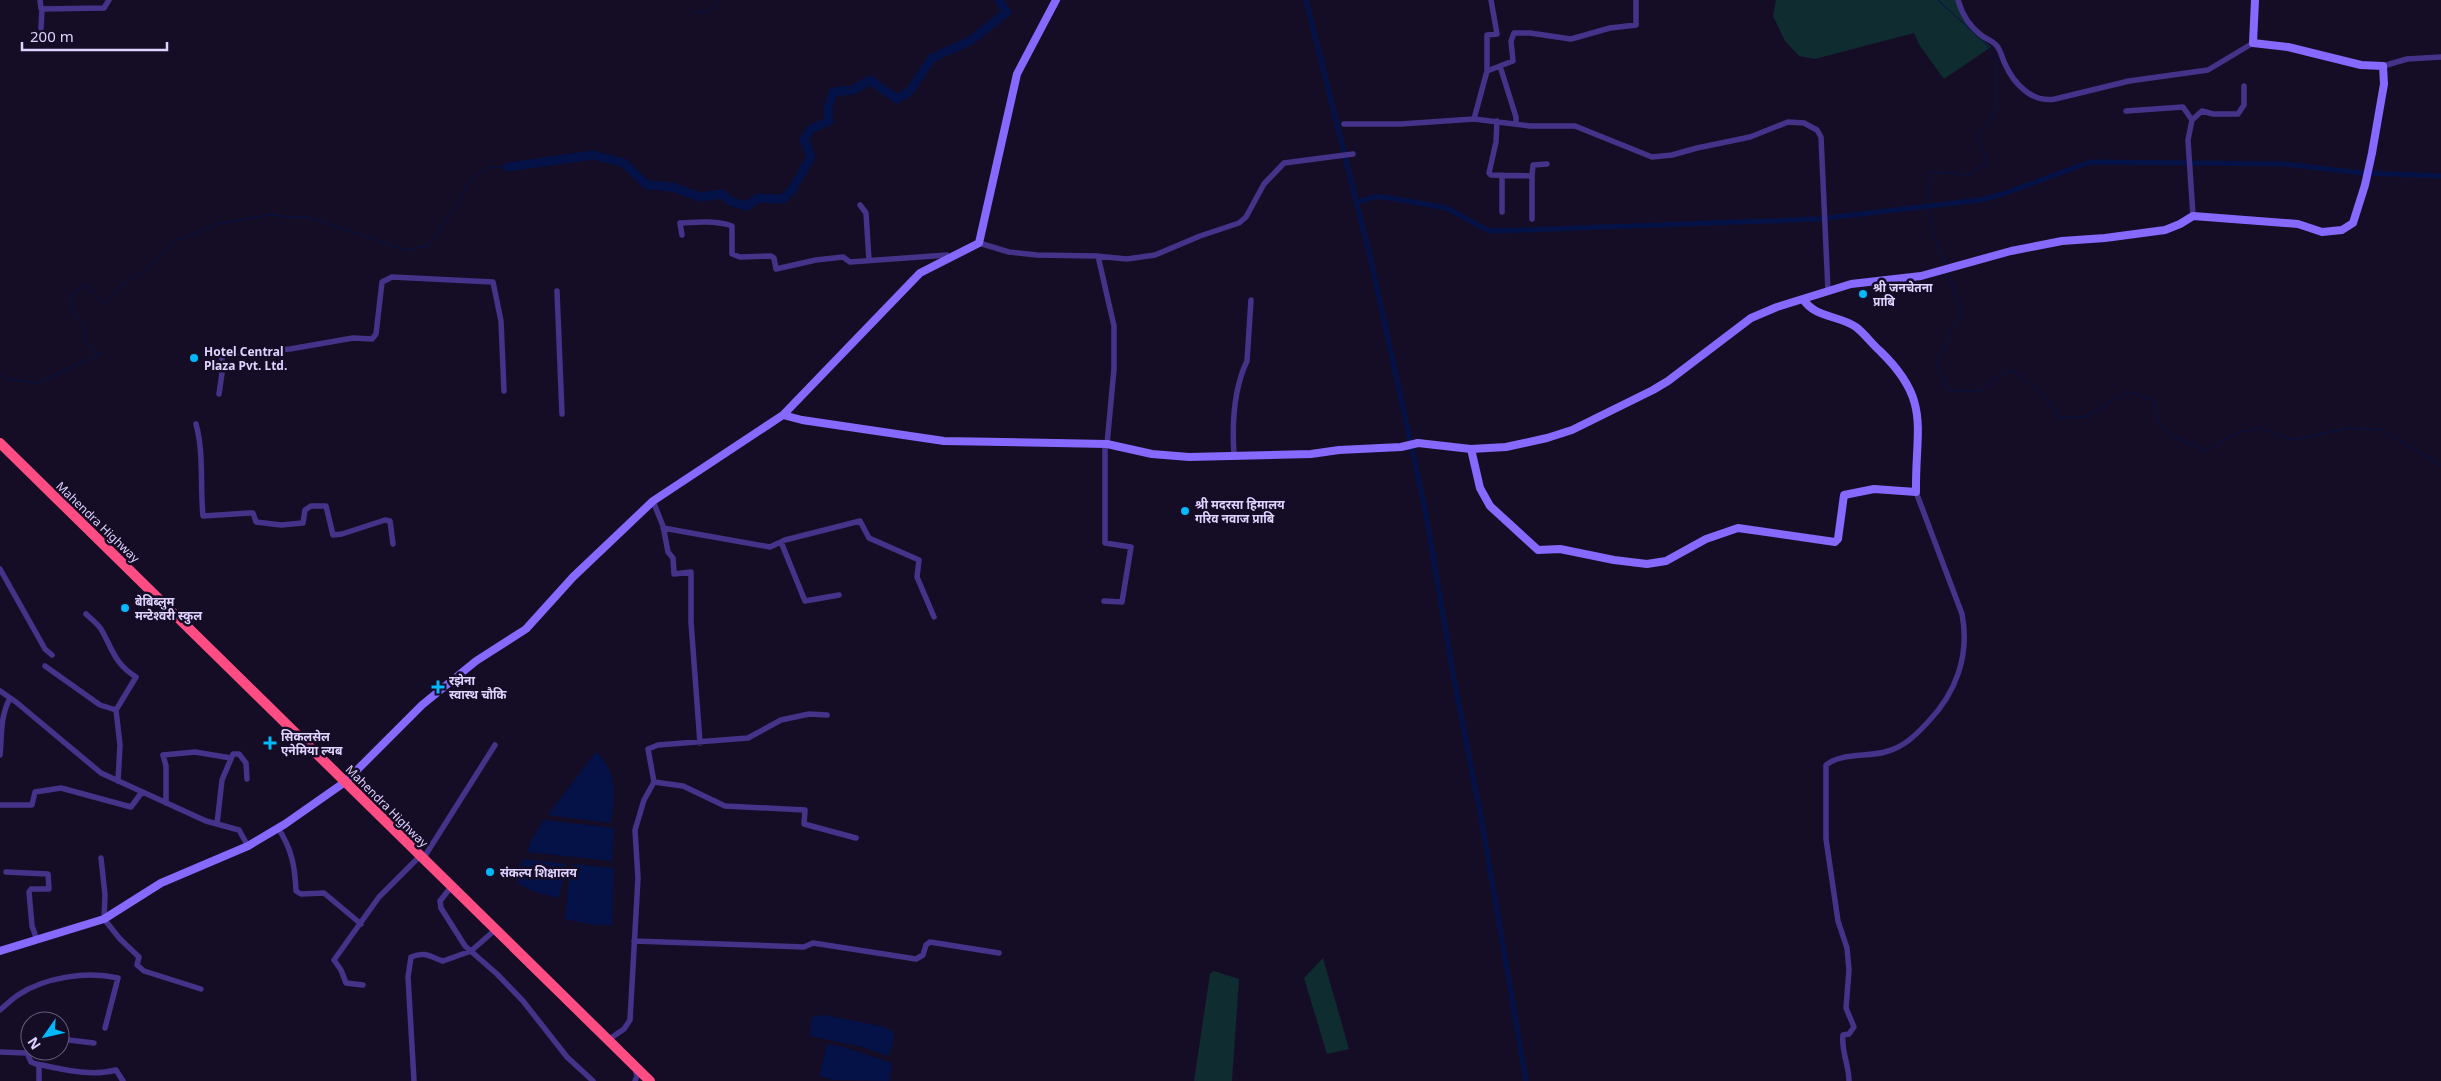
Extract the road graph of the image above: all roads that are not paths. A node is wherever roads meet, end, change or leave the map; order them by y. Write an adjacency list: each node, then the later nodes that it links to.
1 (40, 0): 8 (street)
2 (109, 0): 8 (street)
3 (1056, 0): 31 (street)
4 (1491, 0): 14 (street)
5 (1636, 0): 12 (street)
6 (1958, 0): 10 (street)
7 (2255, 0): 10 (street)
8 (42, 8): 9 (street)
9 (41, 28)
10 (2253, 43): 13 (street)
11 (2441, 57): 13 (street)
12 (1500, 66): 14 (street); 20 (street)
13 (2383, 66): 28 (street)
14 (1487, 71): 17 (street)
15 (2244, 86): 18 (street)
16 (2126, 111): 18 (street)
17 (1474, 120): 19 (street); 21 (street)
18 (2192, 120): 28 (street)
19 (1497, 121): 20 (street); 24 (street)
20 (1516, 123): 36 (street)
21 (1344, 124)
22 (1351, 154): 32 (street)
23 (1547, 164): 25 (street)
24 (1502, 175): 25 (street); 27 (street)
25 (1532, 176): 29 (street)
26 (860, 205): 34 (street)
27 (1502, 212)
28 (2193, 216): 36 (street)
29 (1532, 219)
30 (682, 235): 34 (street)
31 (979, 243): 32 (street); 33 (street)
32 (1098, 256): 44 (street)
33 (949, 257): 34 (street); 42 (street)
34 (868, 260)
35 (557, 290): 41 (street)
36 (1828, 291): 37 (street)
37 (1803, 299): 46 (street); 48 (street)
38 (1251, 300): 47 (street)
39 (504, 391): 40 (street)
40 (219, 394)
41 (562, 414)
42 (783, 415): 44 (street); 49 (street)
43 (196, 424): 52 (street)
44 (1106, 444): 47 (street); 55 (street)
45 (1, 445): 70 (highway, Mahendra Highway)
46 (1471, 449): 47 (street); 48 (street)
47 (1234, 456)
48 (1916, 492): 109 (street)
49 (654, 502): 50 (street); 70 (street)
50 (663, 528): 51 (street); 64 (street)
51 (782, 542): 54 (street); 57 (street)
52 (393, 544)
53 (0, 569): 58 (street)
54 (839, 596)
55 (1104, 601)
56 (86, 614): 62 (street)
57 (934, 617)
58 (52, 655)
59 (45, 666): 62 (street)
60 (0, 691): 61 (street)
61 (10, 698): 66 (street); 69 (street)
62 (116, 710): 69 (street)
63 (827, 715): 64 (street)
64 (700, 743): 71 (street)
65 (495, 745): 80 (street)
66 (0, 756)
67 (231, 758): 68 (street); 73 (street); 75 (street)
68 (247, 779)
69 (118, 781): 72 (street)
70 (345, 782): 76 (street); 80 (highway, Mahendra Highway)
71 (654, 782): 77 (street); 87 (street)
72 (142, 792): 73 (street); 74 (street)
73 (166, 803): 75 (street)
74 (0, 805)
75 (217, 824): 78 (street)
76 (278, 828): 78 (street); 84 (street)
77 (856, 838)
78 (248, 846): 83 (street)
79 (101, 858): 83 (street)
80 (422, 858): 82 (highway, Mahendra Highway); 84 (street)
81 (6, 872): 86 (street)
82 (451, 887): 85 (highway, Mahendra Highway); 89 (street)
83 (104, 919): 86 (street); 92 (street)
84 (361, 924): 91 (street)
85 (495, 930): 89 (street); 96 (highway, Mahendra Highway)
86 (37, 940): 88 (street)
87 (634, 941): 90 (street); 96 (street)
88 (0, 951)
89 (471, 952): 105 (street); 106 (street)
90 (999, 953)
91 (363, 985)
92 (201, 989)
93 (0, 1010): 94 (street)
94 (105, 1028)
95 (70, 1040): 97 (street)
96 (608, 1040): 102 (highway, Mahendra Highway)
97 (94, 1043)
98 (20, 1051): 99 (street)
99 (0, 1052)
100 (31, 1061): 101 (street)
101 (39, 1064): 103 (street); 104 (street)
102 (634, 1066): 107 (street); 108 (highway, Mahendra Highway)
103 (39, 1081)
104 (123, 1081)
105 (414, 1081)
106 (593, 1081)
107 (635, 1081)
108 (650, 1081)
109 (1850, 1081)

